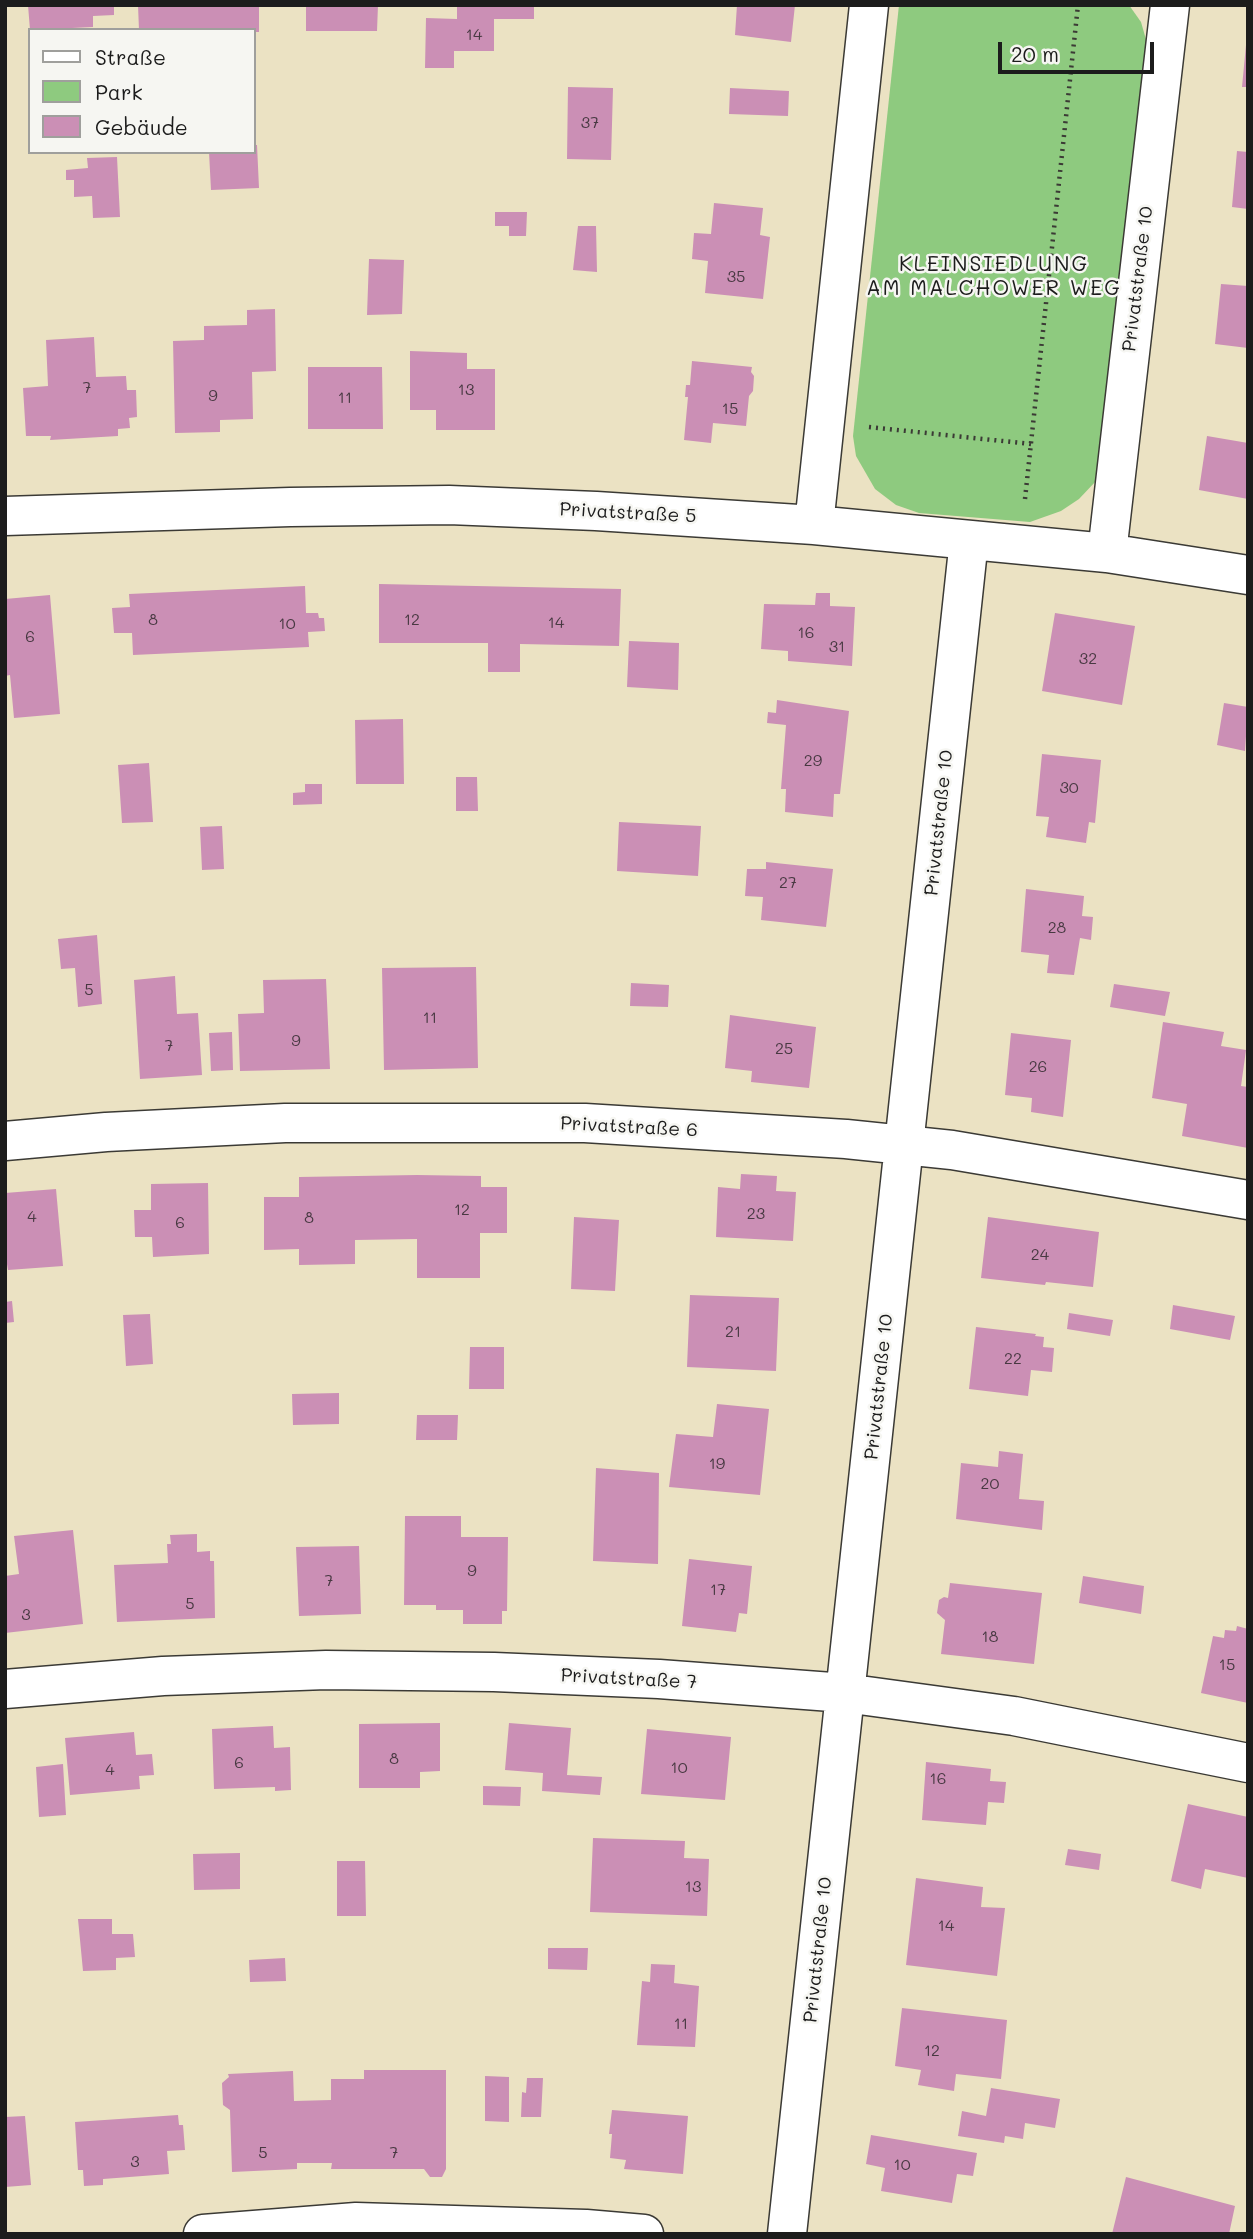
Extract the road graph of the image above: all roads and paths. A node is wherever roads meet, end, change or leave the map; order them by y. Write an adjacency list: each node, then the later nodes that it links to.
1 (869, 5): 4 (street)
2 (1078, 5): 5 (path)
3 (1170, 5): 10 (street, Privatstraße 10)
4 (826, 423): 5 (path); 8 (street)
5 (1031, 444): 6 (path)
6 (1025, 499)
7 (5, 516): 8 (street, Privatstraße 5)
8 (814, 525): 9 (street, Privatstraße 5)
9 (969, 540): 10 (street, Privatstraße 5); 13 (street, Privatstraße 10)
10 (1107, 553): 11 (street, Privatstraße 5)
11 (1248, 575)
12 (5, 1141): 13 (street, Privatstraße 6)
13 (905, 1144): 14 (street, Privatstraße 6); 16 (street, Privatstraße 10)
14 (1248, 1200)
15 (5, 1689): 16 (street, Privatstraße 7)
16 (845, 1693): 17 (street, Privatstraße 7); 20 (street, Privatstraße 10)
17 (1248, 1763)
18 (203, 2234): 19 (street)
19 (644, 2234)
20 (787, 2234)

